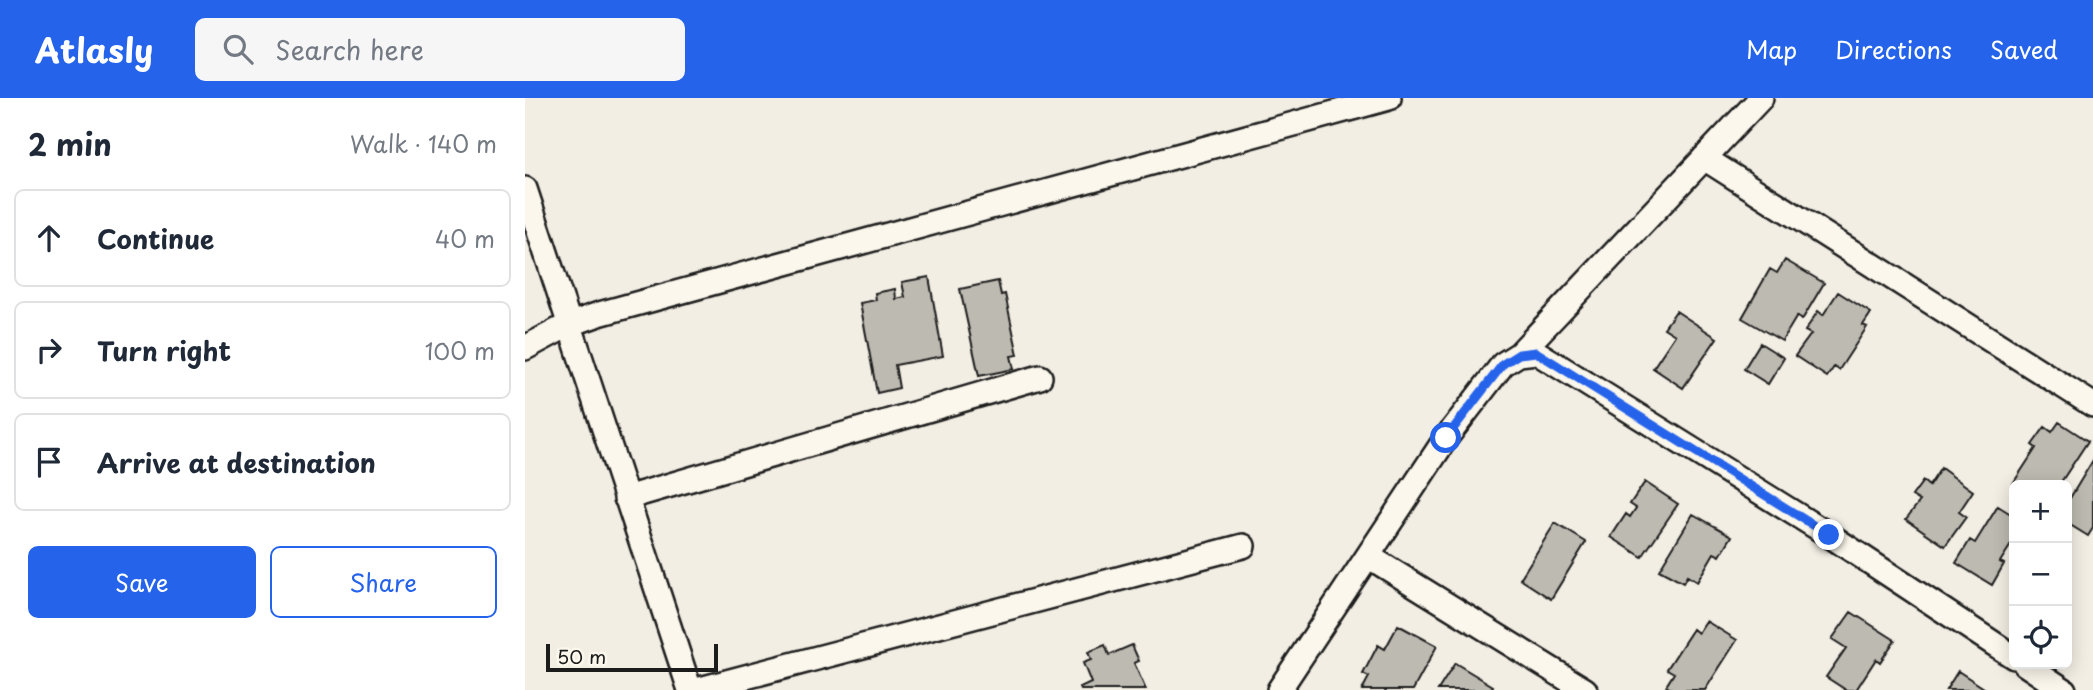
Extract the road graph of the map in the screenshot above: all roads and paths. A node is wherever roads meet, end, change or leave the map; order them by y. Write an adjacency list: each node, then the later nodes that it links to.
1 (1389, 98): 5 (street)
2 (1761, 98): 3 (street)
3 (1704, 158): 7 (street); 9 (street)
4 (525, 189): 5 (street)
5 (568, 325): 6 (street); 10 (street)
6 (525, 348)
7 (1519, 354): 12 (street); 13 (street)
8 (1040, 377): 10 (street)
9 (2093, 405)
10 (626, 498): 15 (street)
11 (1243, 546): 16 (street)
12 (1368, 556): 17 (street); 18 (street)
13 (2009, 654)
14 (2032, 669): 19 (street)
15 (690, 690)
16 (696, 690)
17 (1279, 690)
18 (1585, 690)
19 (2064, 690)

